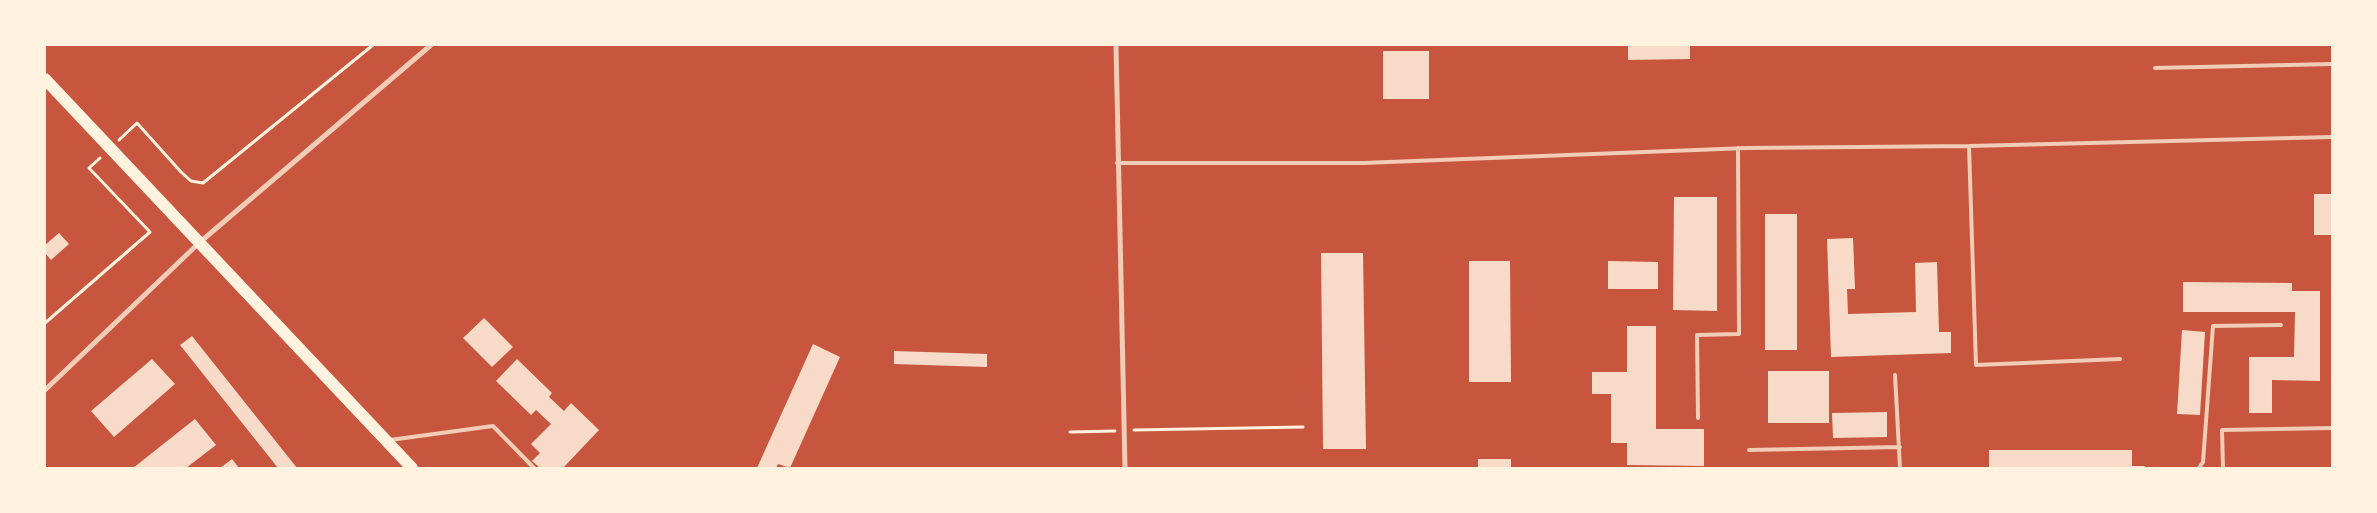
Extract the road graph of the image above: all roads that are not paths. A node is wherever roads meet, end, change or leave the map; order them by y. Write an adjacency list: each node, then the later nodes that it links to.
1 (431, 45): 10 (street)
2 (1116, 45): 9 (street)
3 (2332, 64): 4 (lane)
4 (2155, 68)
5 (45, 79): 10 (highway)
6 (2332, 137): 7 (lane)
7 (1969, 146): 8 (lane); 12 (lane)
8 (1738, 148): 9 (lane); 15 (lane)
9 (1117, 163): 22 (street)
10 (199, 243): 14 (street); 17 (highway)
11 (2282, 325): 24 (lane)
12 (2120, 359)
13 (1896, 375): 18 (lane)
14 (45, 390)
15 (1698, 418)
16 (2332, 428): 25 (lane)
17 (386, 441): 20 (highway); 21 (lane)
18 (1900, 447): 19 (lane); 23 (lane)
19 (1749, 450)
20 (412, 468)
21 (534, 468)
22 (1125, 468)
23 (1900, 468)
24 (2199, 468)
25 (2223, 468)

